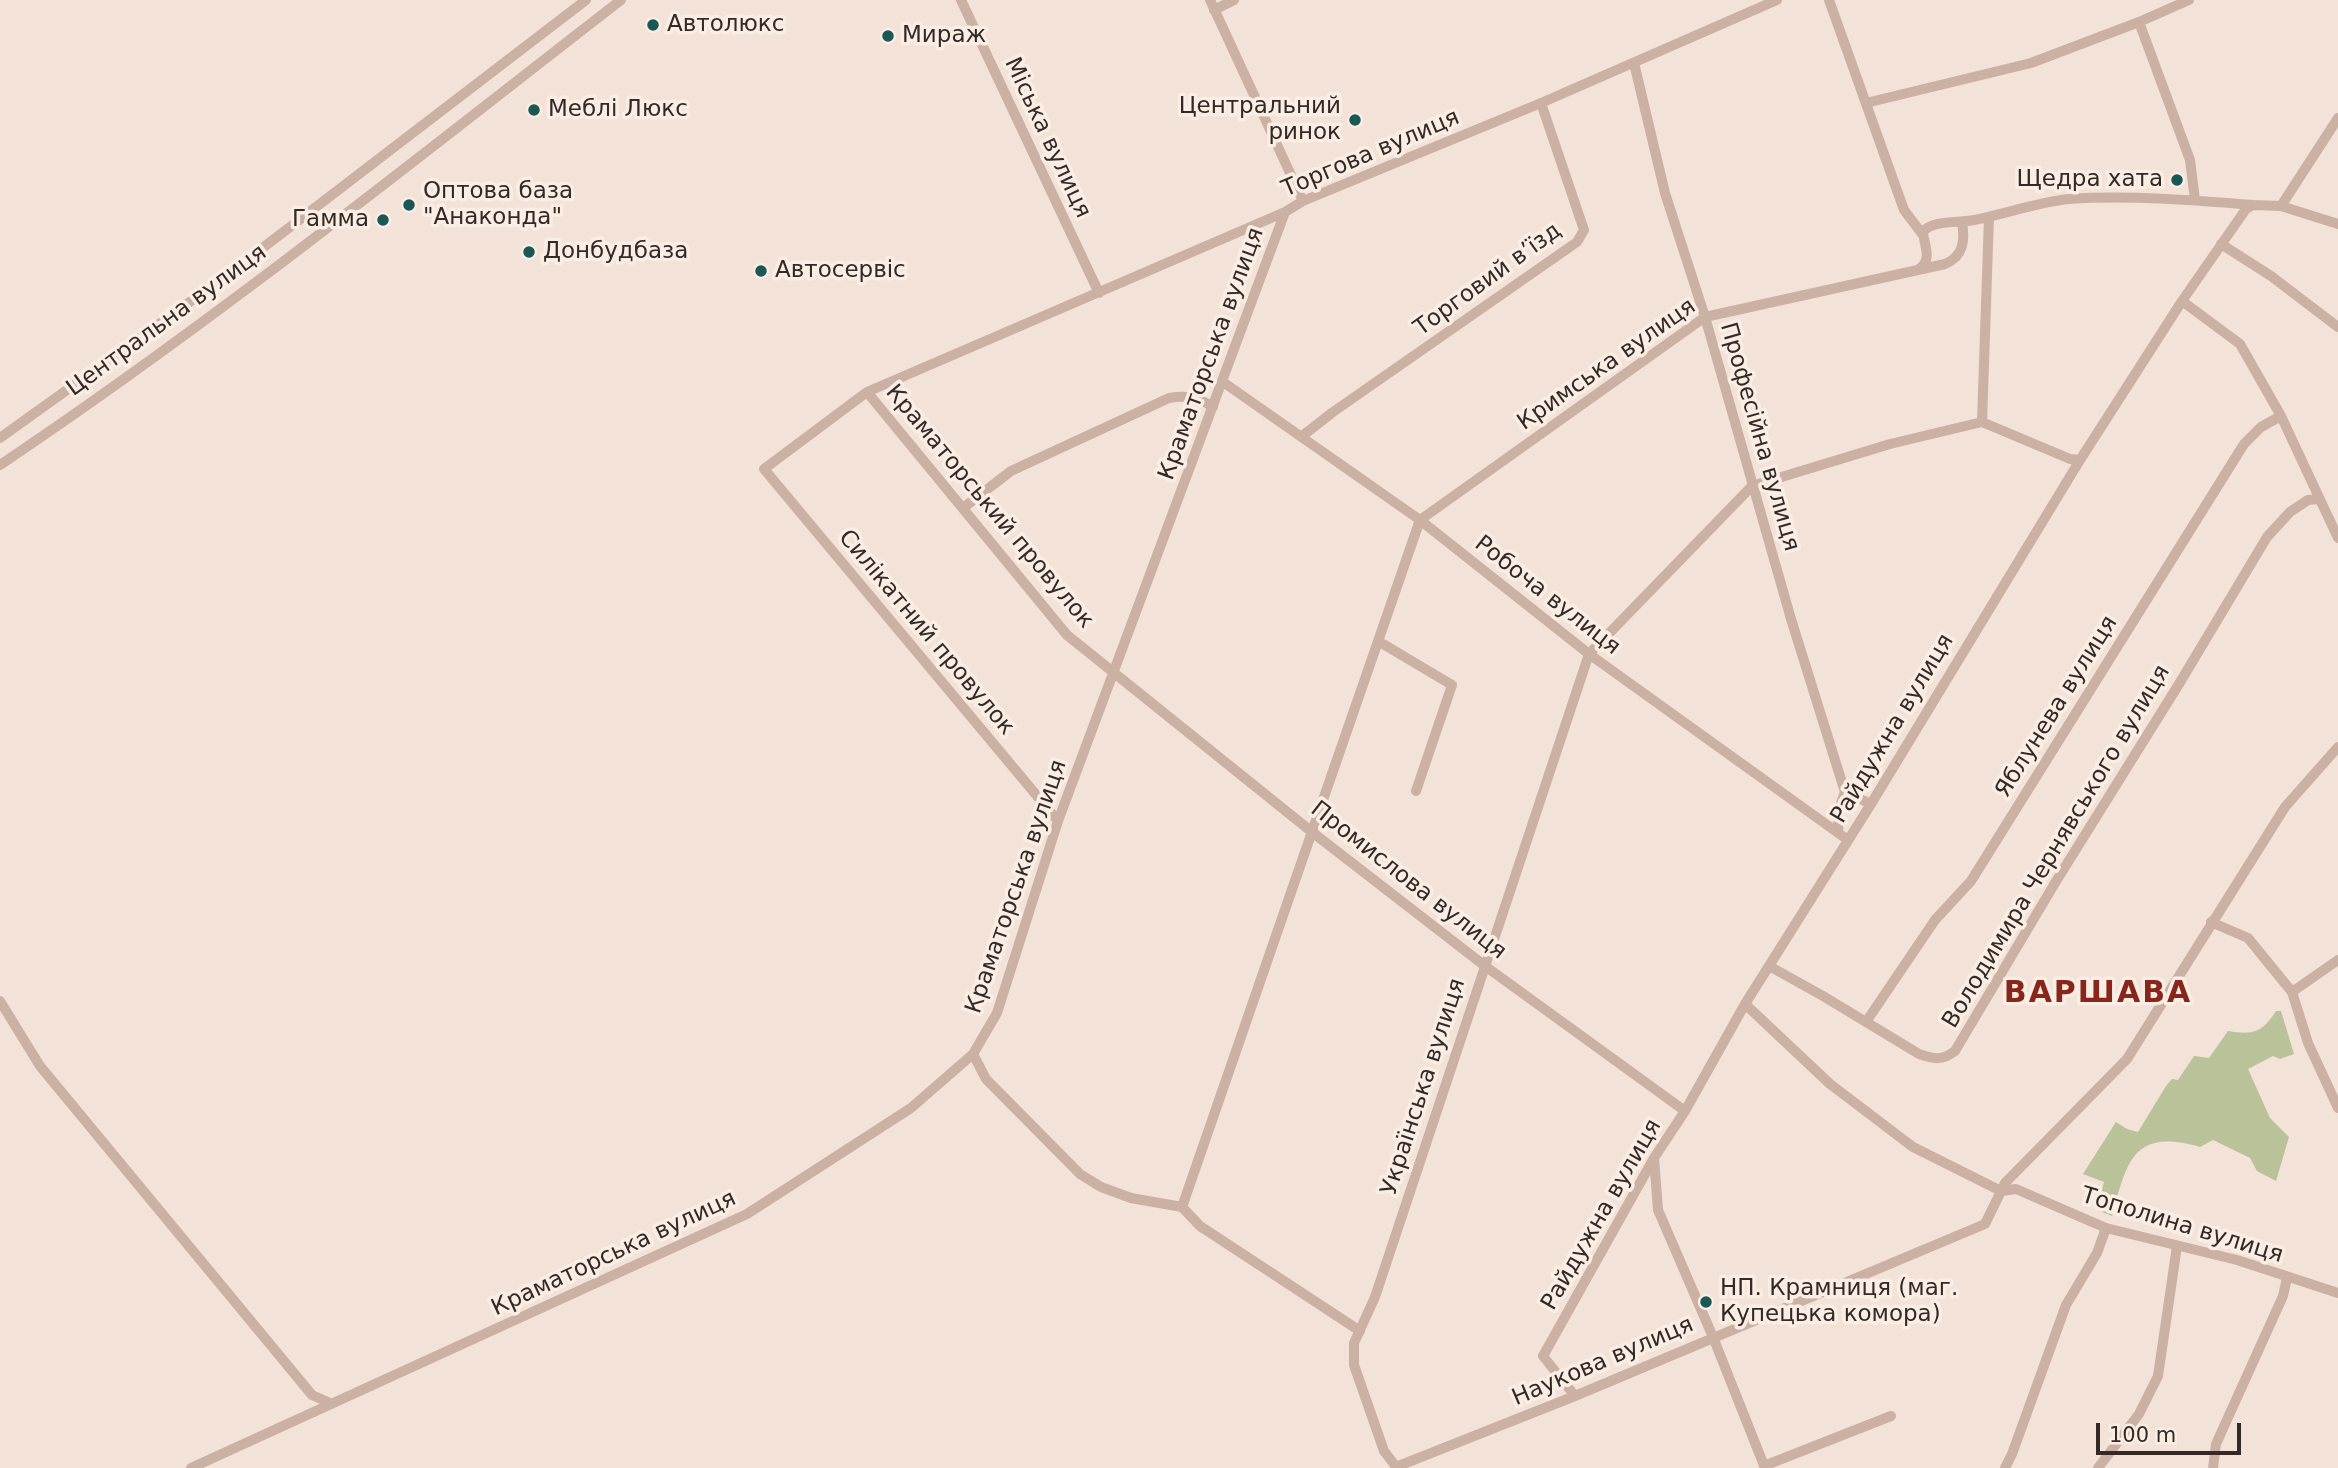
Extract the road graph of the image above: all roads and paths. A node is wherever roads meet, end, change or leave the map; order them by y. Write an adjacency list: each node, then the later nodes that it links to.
1 (586, 0): 37 (street, Центральна вулиця)
2 (621, 0): 39 (street, Центральна вулиця)
3 (961, 0): 27 (street, Міська вулиця)
4 (1234, 0): 8 (street)
5 (1777, 0): 10 (street, Торгова вулиця)
6 (1829, 0): 12 (street)
7 (2189, 0): 9 (street)
8 (1212, 5): 15 (street)
9 (2139, 22): 12 (street); 14 (street)
10 (1634, 63): 11 (street, Торгова вулиця); 29 (street, Професійна вулиця)
11 (1541, 103): 15 (street, Торгова вулиця); 36 (street, Торговий в’їзд)
12 (1867, 103): 18 (street)
13 (2338, 118): 17 (street)
14 (2195, 200): 16 (street); 20 (street)
15 (1303, 201): 19 (street, Торгова вулиця)
16 (2253, 205): 17 (street); 25 (street, Райдужна вулиця)
17 (2281, 206): 22 (street)
18 (1905, 210): 23 (street); 24 (street)
19 (1285, 212): 27 (street, Торгова вулиця); 31 (street, Краматорська вулиця)
20 (1989, 217): 21 (street); 35 (street)
21 (1962, 222): 23 (street); 26 (street, Кримська вулиця)
22 (2338, 224)
23 (1935, 225): 24 (street)
24 (1923, 235): 26 (street)
25 (2221, 244): 28 (street, Райдужна вулиця); 30 (street)
26 (1918, 269): 29 (street, Кримська вулиця)
27 (1099, 293): 32 (street, Торгова вулиця)
28 (2182, 301): 34 (street); 38 (street, Райдужна вулиця)
29 (1705, 317): 41 (street, Професійна вулиця); 44 (street, Кримська вулиця)
30 (2338, 327)
31 (1223, 382): 33 (street, Краматорська вулиця); 36 (street, Робоча вулиця)
32 (867, 392): 40 (street, Торгова вулиця); 43 (street, Краматорський провулок)
33 (1213, 407): 43 (street); 48 (street, Краматорська вулиця)
34 (2281, 416): 42 (street); 64 (street, Яблунева вулиця)
35 (1982, 422): 38 (street); 41 (street)
36 (1301, 437): 44 (street, Робоча вулиця)
37 (0, 438)
38 (2080, 460): 52 (street, Райдужна вулиця)
39 (0, 465)
40 (764, 469): 53 (street, Силікатний провулок)
41 (1752, 486): 47 (street); 51 (street, Професійна вулиця)
42 (2319, 499): 45 (street); 64 (street, Володимира Чернявського вулиця)
43 (963, 508): 48 (street, Краматорський провулок)
44 (1420, 520): 46 (street); 47 (street, Робоча вулиця)
45 (2338, 538)
46 (1378, 641): 50 (street); 54 (street)
47 (1589, 654): 55 (street, Робоча вулиця); 59 (street, Українська вулиця)
48 (1114, 674): 53 (street, Краматорська вулиця); 54 (street, Промислова вулиця)
49 (2338, 747): 57 (street, Наукова вулиця)
50 (1416, 791)
51 (1845, 792): 52 (street); 55 (street)
52 (1871, 804): 56 (street, Райдужна вулиця)
53 (1058, 821): 65 (street, Краматорська вулиця)
54 (1312, 832): 59 (street, Промислова вулиця); 72 (street)
55 (1838, 833): 56 (street, Робоча вулиця)
56 (1848, 840): 60 (street, Райдужна вулиця)
57 (2211, 922): 61 (street); 71 (street, Наукова вулиця)
58 (2338, 960): 61 (street)
59 (1485, 965): 69 (street, Промислова вулиця); 77 (street, Українська вулиця)
60 (1769, 966): 63 (street, Райдужна вулиця); 64 (street, Володимира Чернявського вулиця)
61 (2292, 992): 67 (street)
62 (0, 1000): 80 (street)
63 (1745, 1004): 69 (street, Райдужна вулиця); 71 (street, Тополина вулиця)
64 (1866, 1022)
65 (973, 1054): 72 (street); 80 (street, Краматорська вулиця)
66 (2338, 1079): 67 (street)
67 (2327, 1084): 68 (street)
68 (2338, 1108)
69 (1685, 1111): 70 (street, Райдужна вулиця)
70 (1654, 1158): 78 (street); 79 (street, Райдужна вулиця)
71 (2001, 1191): 73 (street, Тополина вулиця); 78 (street, Наукова вулиця)
72 (1182, 1207): 77 (street)
73 (2106, 1228): 74 (street, Тополина вулиця); 85 (street)
74 (2177, 1246): 75 (street, Тополина вулиця); 86 (street)
75 (2287, 1278): 76 (street, Тополина вулиця); 87 (street)
76 (2338, 1293)
77 (1360, 1331): 84 (street, Українська вулиця)
78 (1713, 1337): 79 (street, Наукова вулиця); 82 (street)
79 (1575, 1396): 84 (street, Наукова вулиця)
80 (330, 1404): 83 (street, Краматорська вулиця)
81 (1891, 1416): 82 (street)
82 (1765, 1467)
83 (191, 1468)
84 (1396, 1468)
85 (2005, 1468)
86 (2098, 1468)
87 (2213, 1468)

